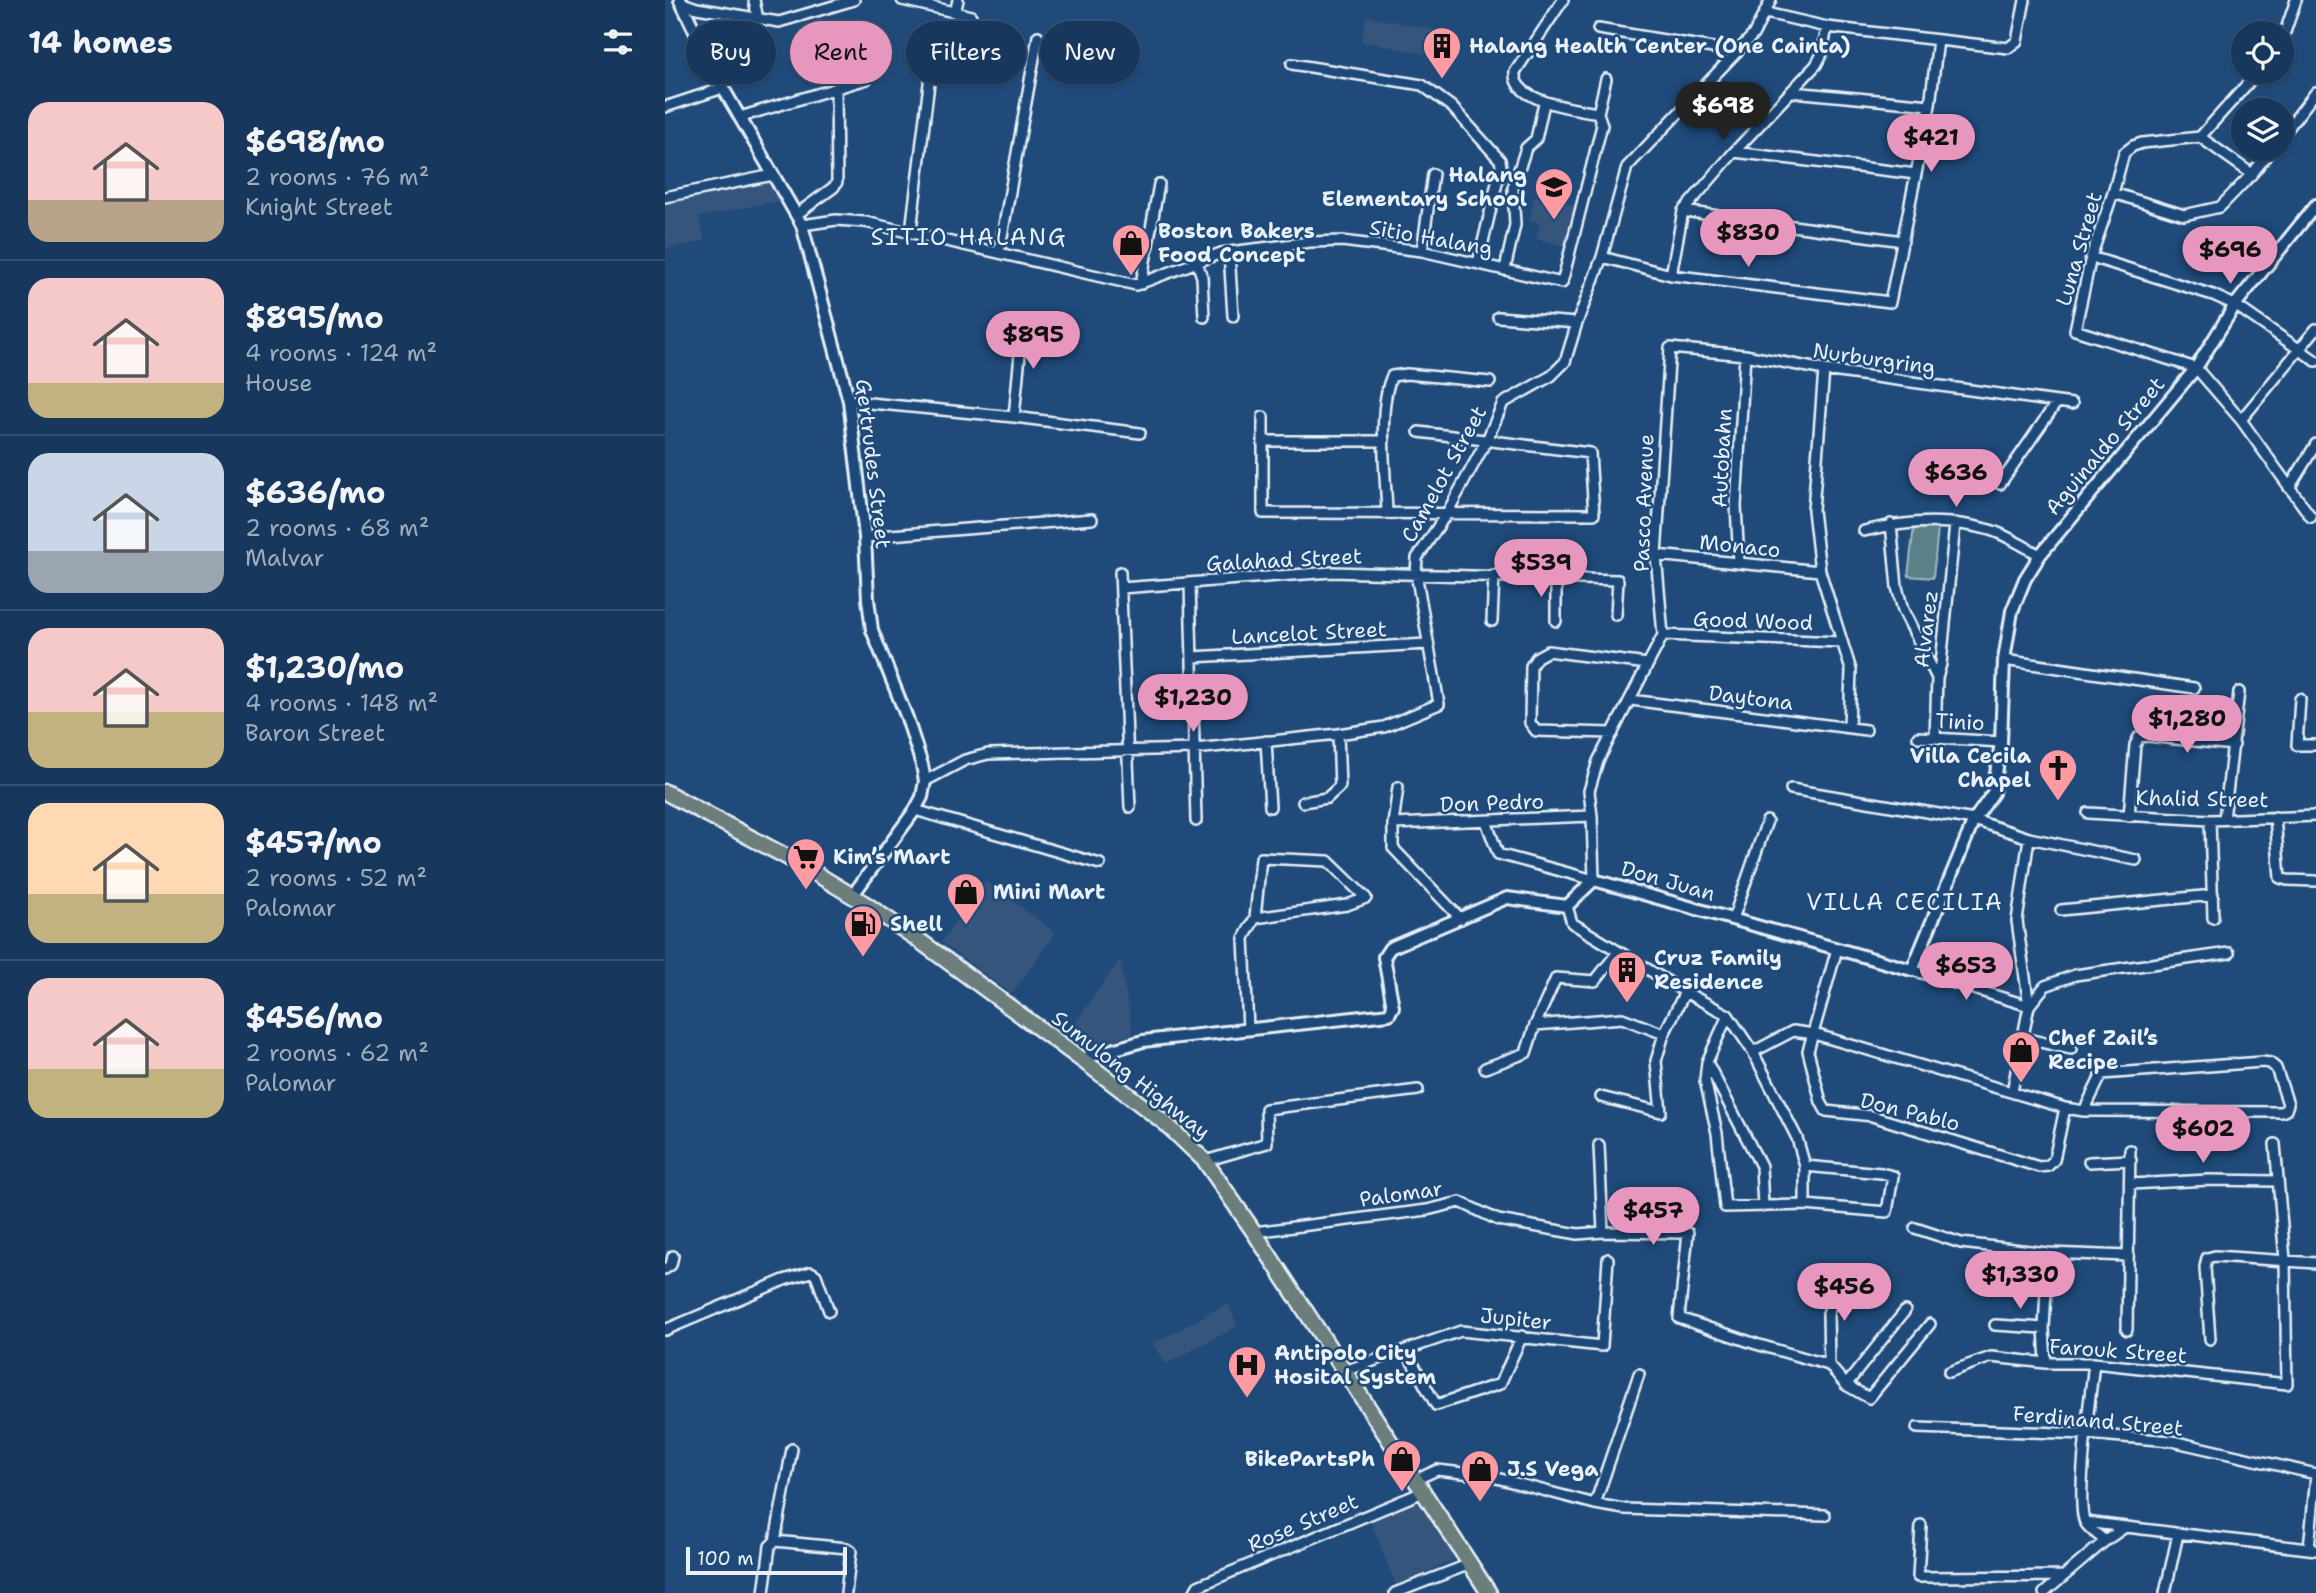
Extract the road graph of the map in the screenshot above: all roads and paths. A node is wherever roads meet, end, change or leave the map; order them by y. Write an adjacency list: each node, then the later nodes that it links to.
1 (754, 0): 13 (street)
2 (854, 0): 13 (street)
3 (902, 0): 10 (street)
4 (958, 0): 10 (street)
5 (1563, 0): 29 (street)
6 (1772, 0): 11 (street, Camelot Street)
7 (2025, 0): 18 (street)
8 (2297, 0): 14 (street)
9 (680, 1): 13 (street); 25 (street, Gertrudes Street)
10 (955, 13): 12 (street)
11 (1766, 13): 15 (street); 19 (street, Camelot Street)
12 (971, 16)
13 (758, 19)
14 (2289, 21)
15 (1827, 27): 18 (street); 27 (street)
16 (1598, 29): 19 (street)
17 (1038, 36): 53 (street)
18 (1938, 40): 30 (street)
19 (1737, 52): 54 (street, Camelot Street)
20 (1292, 64): 57 (street)
21 (1606, 79): 32 (street)
22 (850, 84): 26 (street)
23 (929, 84): 49 (street)
24 (2247, 84): 35 (street)
25 (723, 88): 31 (street); 33 (street, Gertrudes Street)
26 (836, 88): 33 (street); 47 (street)
27 (1793, 92): 30 (street); 36 (street)
28 (2316, 92): 34 (street)
29 (1545, 103): 32 (street); 58 (street)
30 (1930, 105): 40 (street)
31 (665, 107)
32 (1598, 113): 58 (street, Sitio Halang)
33 (740, 117): 38 (street, Gertrudes Street)
34 (2294, 120)
35 (2200, 137): 41 (street); 43 (street, Luna Street)
36 (1734, 152): 40 (street); 46 (street)
37 (2262, 161): 41 (street)
38 (773, 174): 44 (street); 47 (street, Gertrudes Street)
39 (1433, 174): 51 (street)
40 (1916, 174): 50 (street)
41 (2252, 174): 43 (street)
42 (1159, 184): 60 (street)
43 (2113, 193): 55 (street, Luna Street)
44 (665, 197)
45 (2316, 205): 61 (street, Aguinaldo Street)
46 (1683, 211): 50 (street); 59 (street)
47 (797, 214): 48 (street, Gertrudes Street)
48 (802, 225): 49 (street, Sitio Halang); 75 (street, Gertrudes Street)
49 (911, 232): 53 (street, Sitio Halang)
50 (1903, 241): 59 (street)
51 (1422, 251): 52 (street, Sitio Halang); 57 (street, Sitio Halang)
52 (1229, 252): 56 (street, Sitio Halang); 62 (street)
53 (999, 253): 60 (street, Sitio Halang)
54 (1602, 257): 59 (street); 66 (street, Camelot Street)
55 (2091, 257): 61 (street); 72 (street, Luna Street)
56 (1197, 262): 60 (street, Sitio Halang); 63 (street)
57 (1478, 263): 58 (street, Sitio Halang)
58 (1505, 269)
59 (1671, 275)
60 (1141, 284)
61 (2235, 305): 69 (street); 72 (street, Aguinaldo Street)
62 (1233, 316)
63 (1205, 317)
64 (1499, 317): 66 (street)
65 (1023, 323): 78 (street)
66 (1577, 323): 83 (street, Camelot Street)
67 (2316, 329): 69 (street)
68 (1671, 348): 70 (street, Nurburgring); 97 (street, Pasco Avenue)
69 (2301, 349): 71 (street); 80 (street)
70 (1745, 355): 73 (street, Nurburgring); 99 (street, Autobahn)
71 (2316, 361)
72 (2196, 368): 80 (street); 98 (street, Aguinaldo Street)
73 (1824, 370): 76 (street, Nurburgring); 101 (street)
74 (1490, 383): 85 (street)
75 (849, 401): 78 (street); 96 (street, Gertrudes Street)
76 (2057, 402): 77 (street, Nurburgring); 87 (street)
77 (2072, 404)
78 (1014, 417): 82 (street)
79 (1263, 417): 84 (street)
80 (2241, 420): 88 (street)
81 (1419, 432): 83 (street)
82 (1140, 433)
83 (1487, 440): 90 (street, Camelot Street); 90 (street)
84 (1263, 441): 85 (street); 89 (street)
85 (1384, 441): 89 (street)
86 (2316, 444): 88 (street)
87 (2000, 484)
88 (2290, 488): 91 (street)
89 (1387, 513): 90 (street)
90 (1447, 513): 102 (street, Camelot Street)
91 (2311, 517)
92 (1092, 519): 96 (street)
93 (1891, 524): 94 (street); 95 (street); 116 (street)
94 (1955, 524): 98 (street); 116 (street, Alvarez)
95 (1864, 531)
96 (865, 537): 133 (street, Gertrudes Street)
97 (1656, 555): 99 (street, Monaco); 110 (street, Pasco Avenue)
98 (2040, 555): 114 (street, Aguinaldo Street)
99 (1739, 563): 101 (street, Monaco)
100 (1120, 572): 106 (street)
101 (1820, 572): 111 (street)
102 (1416, 573): 103 (street, Galahad Street); 105 (street, Galahad Street); 112 (street, Camelot Street)
103 (1494, 575): 104 (street, Galahad Street); 108 (street)
104 (1556, 578): 107 (street, Galahad Street); 109 (street)
105 (1190, 583): 106 (street, Galahad Street); 113 (street)
106 (1121, 588): 132 (street)
107 (1616, 615)
108 (1492, 621)
109 (1556, 621)
110 (1663, 635): 111 (street, Good Wood); 115 (street)
111 (1841, 642): 121 (street)
112 (1427, 644): 113 (street, Lancelot Street); 124 (street, Camelot Street)
113 (1192, 657): 131 (street)
114 (2004, 660): 117 (street); 128 (street, Aguinaldo Street)
115 (1647, 664): 120 (street); 123 (street)
116 (1937, 678): 126 (street, Alvarez)
117 (2194, 688)
118 (2239, 692): 129 (street)
119 (2300, 699): 130 (street)
120 (1631, 700): 121 (street, Daytona); 123 (street)
121 (1849, 728): 122 (street, Daytona)
122 (1866, 730)
123 (1613, 733): 142 (street)
124 (1338, 734): 127 (street, Camelot Street); 137 (street)
125 (1918, 737): 126 (street, Tinio)
126 (1935, 738): 128 (street, Tinio)
127 (1266, 741): 131 (street, Camelot Street); 139 (street)
128 (2001, 742): 146 (street, Aguinaldo Street)
129 (2234, 745): 143 (street); 148 (street)
130 (2316, 745)
131 (1195, 749): 132 (street, Camelot Street); 149 (street)
132 (1126, 752): 133 (street, Camelot Street); 138 (street)
133 (925, 781): 140 (street)
134 (1398, 787): 152 (street)
135 (1791, 789): 146 (street)
136 (665, 792): 159 (main road, Sumulong Highway)
137 (1303, 802)
138 (1130, 807)
139 (1270, 807)
140 (915, 810): 155 (street); 159 (street)
141 (2088, 813): 143 (street, Khalid Street)
142 (1592, 816): 150 (street, Don Pedro); 156 (street)
143 (2129, 816): 147 (street, Khalid Street)
144 (2316, 816): 145 (street, Khalid Street)
145 (2275, 817): 148 (street, Khalid Street); 157 (street)
146 (1974, 820): 153 (street); 169 (street, Aguinaldo Street)
147 (2210, 820): 148 (street, Khalid Street); 158 (street)
148 (2224, 820)
149 (1196, 821)
150 (1486, 821): 152 (street, Don Pedro); 156 (street)
151 (1767, 821): 165 (street)
152 (1393, 824): 164 (street)
153 (2029, 838): 154 (street); 171 (street)
154 (2136, 860)
155 (1100, 864)
156 (1594, 880): 160 (street, Don Juan); 165 (street, Don Juan)
157 (2316, 881)
158 (2213, 895): 161 (street); 163 (street)
159 (852, 896): 180 (main road, Sumulong Highway)
160 (1567, 906): 164 (street); 167 (street)
161 (2061, 910)
162 (1255, 918): 162 (street); 174 (street)
163 (2213, 918)
164 (1461, 919): 174 (street)
165 (1733, 919): 166 (street, Don Juan)
166 (1837, 949): 169 (street, Don Juan); 176 (street, Don Pablo)
167 (1618, 952): 170 (street); 173 (street)
168 (2229, 953): 171 (street)
169 (1912, 970): 171 (street, Don Juan)
170 (1685, 992): 172 (street); 175 (street)
171 (2029, 1006): 177 (street)
172 (1728, 1015): 179 (street); 181 (street)
173 (1535, 1025): 175 (street); 182 (street)
174 (1248, 1029): 180 (street)
175 (1664, 1034): 185 (street)
176 (1814, 1034): 179 (street); 184 (street); 186 (street, Don Pablo)
177 (2023, 1038): 178 (street); 184 (street)
178 (2071, 1049)
179 (1753, 1052): 192 (street)
180 (1081, 1059): 190 (main road, Sumulong Highway)
181 (1707, 1062): 196 (street); 196 (street)
182 (1485, 1068)
183 (1418, 1090): 190 (street)
184 (2012, 1092): 186 (street)
185 (1601, 1097)
186 (2065, 1108): 187 (street)
187 (2084, 1111): 187 (street)
188 (2274, 1144): 193 (street)
189 (1599, 1145): 199 (street)
190 (1205, 1161): 198 (main road, Sumulong Highway)
191 (2089, 1161): 194 (street)
192 (1805, 1166): 195 (street); 195 (street)
193 (2276, 1181): 194 (street); 204 (street)
194 (2130, 1184): 202 (street)
195 (1805, 1205): 196 (street)
196 (1763, 1207)
197 (1915, 1228): 200 (street)
198 (1254, 1231): 199 (street, Palomar); 221 (main road, Sumulong Highway)
199 (1603, 1232): 220 (street, Palomar)
200 (2048, 1253): 202 (street); 212 (street)
201 (673, 1256): 206 (street)
202 (2127, 1256): 214 (street)
203 (1608, 1259): 215 (street, Jupiter)
204 (2285, 1261): 205 (street); 216 (street); 219 (street, Farouk Street)
205 (2316, 1263)
206 (665, 1269)
207 (1842, 1278): 220 (street)
208 (829, 1311): 213 (street)
209 (1905, 1311): 224 (street)
210 (1930, 1324): 224 (street)
211 (1995, 1325): 212 (street)
212 (2044, 1328): 218 (street)
213 (665, 1330)
214 (2127, 1330)
215 (1523, 1336): 217 (street, Jupiter); 217 (street)
216 (2210, 1339)
217 (1406, 1351): 221 (street, Jupiter)
218 (2046, 1363): 219 (street, Farouk Street); 222 (street, Farouk Street)
219 (2094, 1363): 226 (street)
220 (1829, 1365): 224 (street)
221 (1344, 1371): 229 (main road, Sumulong Highway)
222 (1949, 1372)
223 (1639, 1374): 230 (street)
224 (1846, 1385)
225 (1917, 1428): 226 (street, Ferdinand Street)
226 (2086, 1434): 228 (street, Ferdinand Street); 232 (street)
227 (792, 1449): 236 (street)
228 (2316, 1474): 238 (street)
229 (1419, 1486): 230 (street, Rose Street); 239 (main road, Sumulong Highway); 241 (street, Rose Street)
230 (1595, 1504): 231 (street, Rose Street)
231 (1825, 1515)
232 (2085, 1522): 234 (street); 237 (street)
233 (1921, 1525): 240 (street)
234 (2125, 1527): 235 (street); 237 (street)
235 (2178, 1534): 238 (street); 247 (street)
236 (775, 1541): 242 (street); 243 (street)
237 (2105, 1541): 240 (street)
238 (2312, 1550)
239 (1470, 1564): 244 (street); 245 (main road, Sumulong Highway)
240 (2064, 1576): 246 (street)
241 (1196, 1590)
242 (764, 1593)
243 (846, 1593)
244 (1395, 1593)
245 (1489, 1593)
246 (2044, 1593)
247 (2165, 1593)

